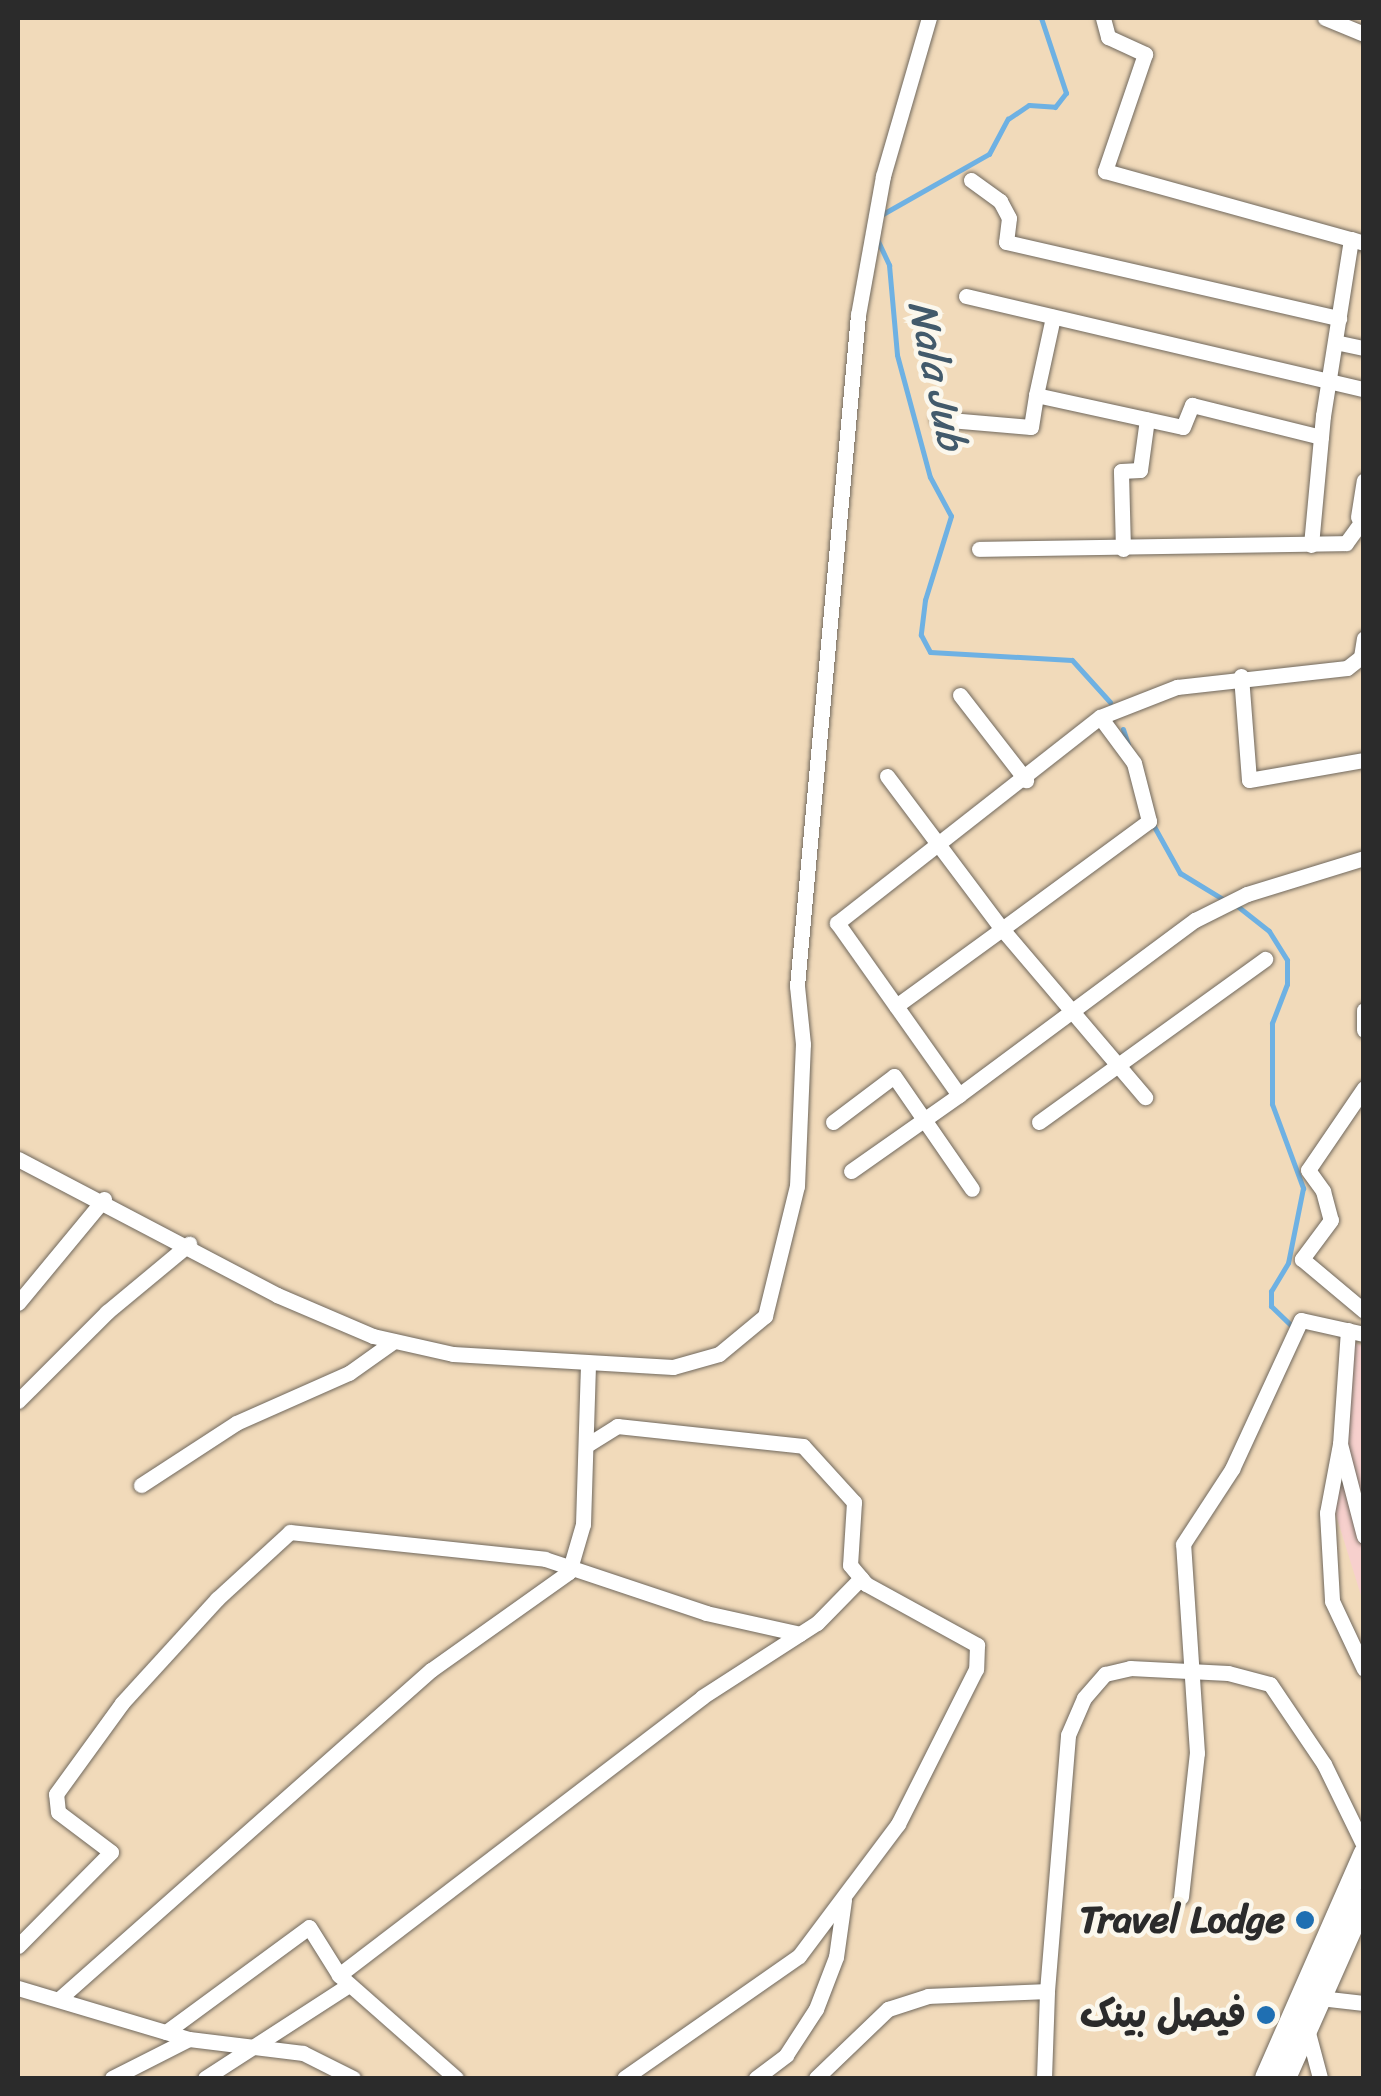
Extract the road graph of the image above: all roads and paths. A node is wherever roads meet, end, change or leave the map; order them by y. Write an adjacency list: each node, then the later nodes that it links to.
1 (929, 18): 54 (street)
2 (1103, 18): 6 (street)
3 (1325, 18): 4 (street)
4 (1364, 34)
5 (971, 180): 9 (street)
6 (1357, 241): 9 (street)
7 (966, 296): 8 (street)
8 (1053, 317): 12 (street); 14 (street)
9 (1339, 318): 10 (street)
10 (1335, 342): 11 (street); 12 (street)
11 (1364, 348)
12 (1328, 383): 13 (street); 17 (street)
13 (1364, 390)
14 (1036, 395): 15 (street); 16 (street)
15 (938, 419)
16 (1147, 419): 17 (street); 22 (street)
17 (1321, 437): 20 (street)
18 (1364, 480): 19 (street)
19 (1361, 517): 20 (street)
20 (1311, 545): 22 (street)
21 (980, 549): 22 (street)
22 (1123, 549)
23 (1364, 638): 24 (street)
24 (1241, 676): 26 (street); 27 (street)
25 (960, 695): 29 (street)
26 (1100, 717): 29 (street); 32 (street)
27 (1364, 760)
28 (887, 776): 30 (street)
29 (1026, 780): 30 (street)
30 (938, 846): 32 (street); 34 (street)
31 (1364, 858): 36 (street)
32 (1002, 929): 34 (street); 36 (street)
33 (1265, 959): 38 (street)
34 (896, 1006): 40 (street)
35 (1364, 1010): 37 (street)
36 (1068, 1014): 38 (street); 40 (street)
37 (1364, 1030)
38 (1119, 1069): 41 (street); 44 (street)
39 (1364, 1088): 51 (street)
40 (959, 1095): 42 (street)
41 (1144, 1097)
42 (924, 1119): 43 (street); 46 (street); 47 (street)
43 (833, 1122)
44 (1039, 1122)
45 (18, 1159): 48 (street)
46 (850, 1171)
47 (972, 1188)
48 (104, 1199): 49 (street); 50 (street)
49 (188, 1244): 53 (street); 55 (street)
50 (18, 1303)
51 (1364, 1311)
52 (1356, 1332): 56 (street); 64 (street)
53 (394, 1341): 54 (street); 58 (street)
54 (588, 1363): 57 (street)
55 (18, 1401)
56 (1340, 1444): 59 (street); 63 (street)
57 (586, 1445): 60 (street); 61 (street)
58 (140, 1485)
59 (1364, 1536)
60 (568, 1572): 62 (street); 70 (street); 75 (street)
61 (861, 1578): 62 (street); 67 (street)
62 (800, 1634): 72 (street)
63 (1364, 1668)
64 (1194, 1671): 65 (street); 68 (street); 74 (street)
65 (1364, 1846)
66 (1364, 1855): 90 (highway)
67 (844, 1897): 86 (street); 87 (street)
68 (1181, 1897)
69 (1364, 1900): 71 (highway)
70 (18, 1946)
71 (1353, 1949): 76 (highway)
72 (344, 1980): 79 (street); 81 (street); 85 (street)
73 (18, 1988): 75 (street)
74 (1047, 1991): 88 (street); 89 (street)
75 (58, 1998): 79 (street)
76 (1320, 1998): 77 (street); 78 (highway)
77 (1364, 2003)
78 (1307, 2029): 91 (highway); 92 (street)
79 (166, 2032): 80 (street)
80 (189, 2039): 81 (street); 82 (street)
81 (259, 2047): 83 (street); 84 (street)
82 (112, 2078)
83 (205, 2078)
84 (352, 2078)
85 (456, 2078)
86 (624, 2078)
87 (756, 2078)
88 (816, 2078)
89 (1044, 2078)
90 (1266, 2078)
91 (1285, 2078)
92 (1320, 2078)

